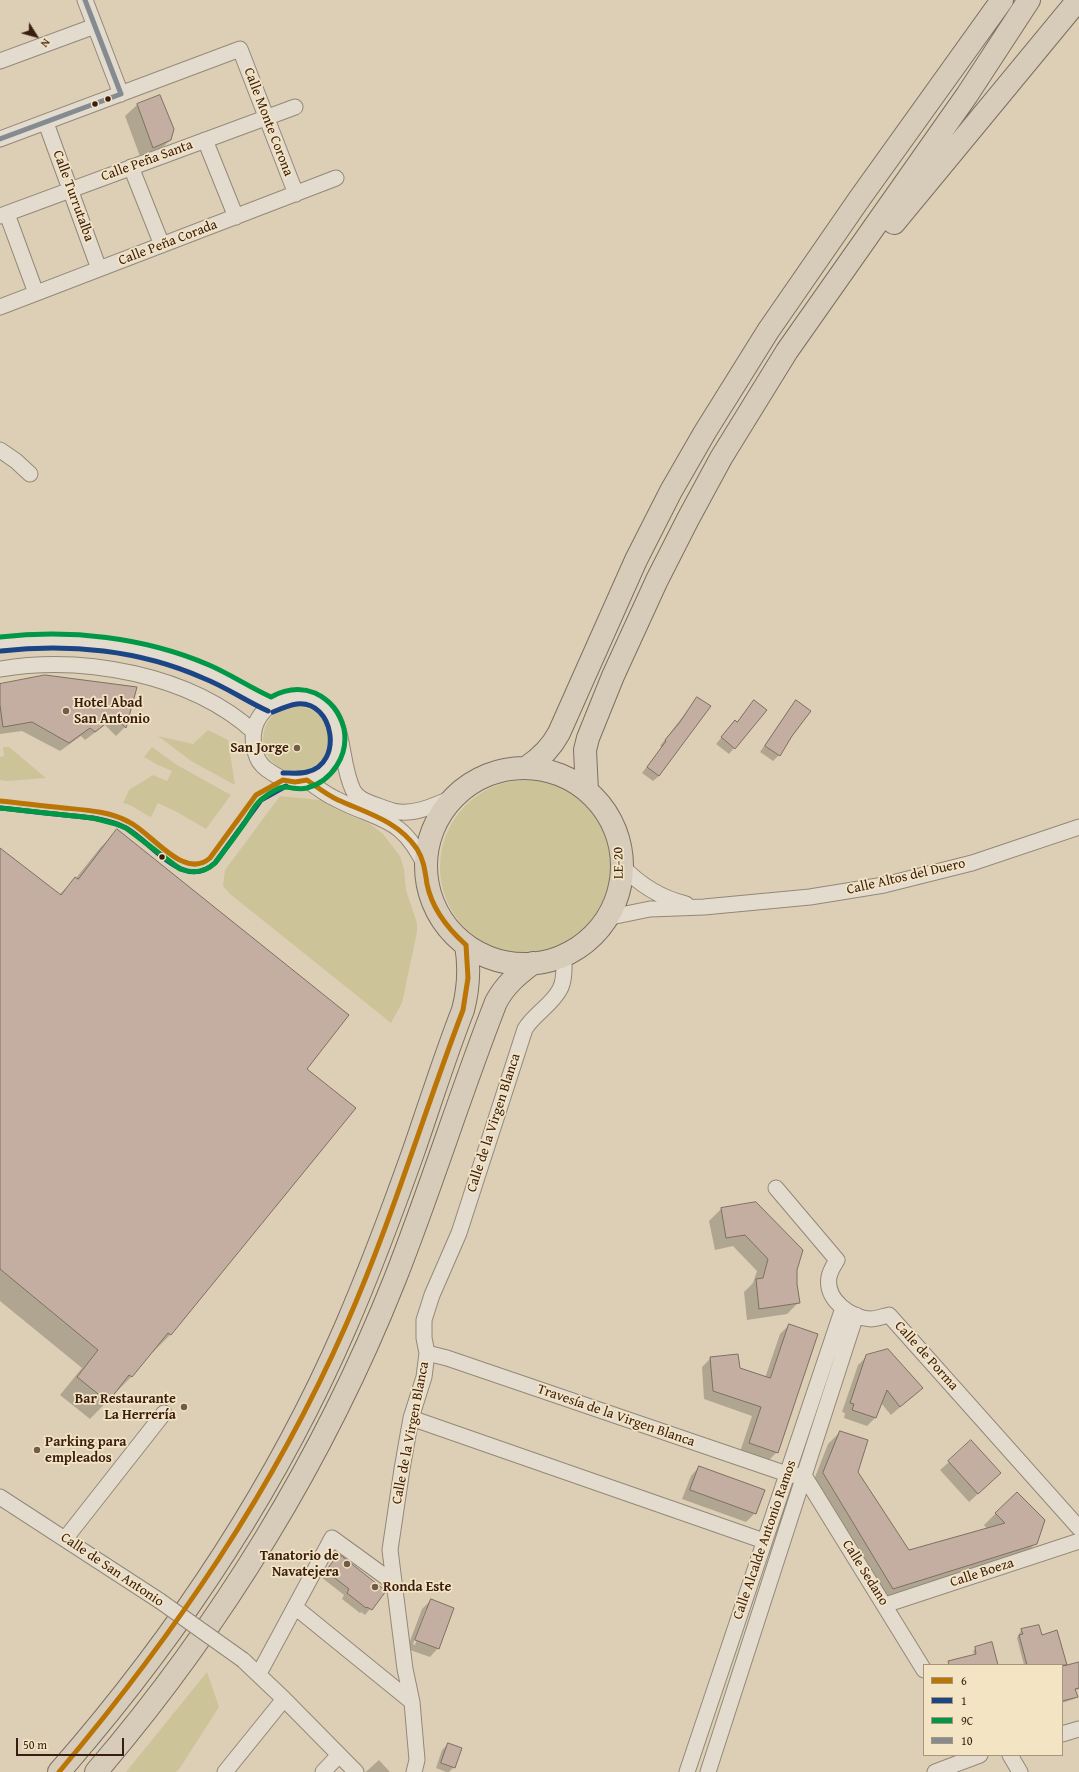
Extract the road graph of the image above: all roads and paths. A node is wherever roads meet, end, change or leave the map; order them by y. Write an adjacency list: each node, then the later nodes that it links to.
1 (85, 0): 6 (street)
2 (988, 0): 8 (highway, LE-20)
3 (1002, 0): 8 (highway, LE-20)
4 (1029, 0): 23 (highway)
5 (1078, 0): 23 (highway)
6 (95, 26): 7 (street); 9 (street)
7 (0, 61)
8 (948, 78): 33 (highway, LE-20)
9 (121, 94): 11 (street, Calle Monte Corona); 12 (street)
10 (295, 107): 11 (street, Calle Peña Santa)
11 (267, 117): 14 (street, Calle Peña Santa); 18 (street, Calle Monte Corona)
12 (46, 123): 13 (street); 17 (street, Calle Turrutalba)
13 (0, 139)
14 (205, 140): 15 (street, Calle Peña Santa); 20 (street)
15 (132, 167): 17 (street, Calle Peña Santa); 21 (street)
16 (336, 178): 18 (street, Calle Peña Corada)
17 (71, 190): 19 (street, Calle Peña Santa); 22 (street, Calle Turrutalba)
18 (296, 194): 20 (street, Calle Peña Corada)
19 (4, 215): 24 (street)
20 (236, 217): 21 (street, Calle Peña Corada)
21 (162, 245): 22 (street, Calle Peña Corada)
22 (99, 269): 24 (street, Calle Peña Corada)
23 (835, 285): 35 (highway)
24 (36, 293): 25 (street, Calle Peña Corada)
25 (0, 307)
26 (0, 450): 27 (street)
27 (30, 474)
28 (0, 644): 30 (street)
29 (0, 669): 31 (street)
30 (271, 705): 31 (street); 32 (street)
31 (254, 732): 34 (street)
32 (338, 733): 34 (street); 36 (street)
33 (527, 767): 35 (highway, LE-20 / LE-20); 36 (highway, LE-20 / LE-20)
34 (307, 780): 39 (street)
35 (587, 791): 38 (highway, LE-20 / LE-20)
36 (454, 797): 39 (highway, LE-20 / LE-20)
37 (1079, 827): 40 (street, Calle Altos del Duero)
38 (622, 866): 40 (street, Calle Altos del Duero); 41 (highway, LE-20 / LE-20)
39 (426, 868): 42 (highway, LE-20 / LE-20)
40 (704, 907): 41 (street, Calle Altos del Duero)
41 (606, 918): 43 (highway, LE-20 / LE-20)
42 (466, 945): 44 (highway, LE-20 / LE-20); 70 (highway)
43 (564, 955): 44 (highway, LE-20 / LE-20); 48 (street, Calle de la Virgen Blanca)
44 (533, 963): 71 (highway, LE-20)
45 (776, 1188): 46 (street, Calle de Porma)
46 (843, 1308): 47 (street, Calle de Porma); 51 (street, Calle Alcalde Antonio Ramos)
47 (856, 1315): 52 (street, Calle Alcalde Antonio Ramos); 54 (street, Calle de Porma)
48 (427, 1353): 50 (street, Calle de la Virgen Blanca); 51 (street, Travesía de la Virgen Blanca)
49 (164, 1413): 55 (street)
50 (412, 1418): 56 (street); 58 (street, Calle de la Virgen Blanca)
51 (787, 1474): 52 (street, Travesía de la Virgen Blanca); 56 (street, Calle Alcalde Antonio Ramos)
52 (805, 1477): 59 (street, Calle Sedano); 77 (street, Calle Alcalde Antonio Ramos)
53 (0, 1497): 55 (street, Calle de San Antonio)
54 (1079, 1528)
55 (65, 1539): 62 (street, Calle de San Antonio, bridge)
56 (764, 1541): 76 (street, Calle Alcalde Antonio Ramos)
57 (1079, 1541): 59 (street, Calle Boeza)
58 (394, 1583): 60 (street); 64 (street, Calle de la Virgen Blanca)
59 (885, 1605): 61 (street, Calle Sedano)
60 (295, 1607): 62 (street); 64 (street)
61 (923, 1668)
62 (258, 1673): 63 (street, Calle de San Antonio)
63 (284, 1698): 67 (street, Calle de San Antonio); 72 (street)
64 (412, 1702): 75 (street, Calle de la Virgen Blanca)
65 (1079, 1729): 66 (street)
66 (1063, 1734)
67 (339, 1755): 73 (street); 74 (street, Calle de San Antonio)
68 (975, 1756): 78 (street)
69 (1011, 1756): 79 (street)
70 (59, 1772)
71 (96, 1772)
72 (225, 1772)
73 (323, 1772)
74 (356, 1772)
75 (414, 1772)
76 (687, 1772)
77 (708, 1772)
78 (935, 1772)
79 (1020, 1772)

